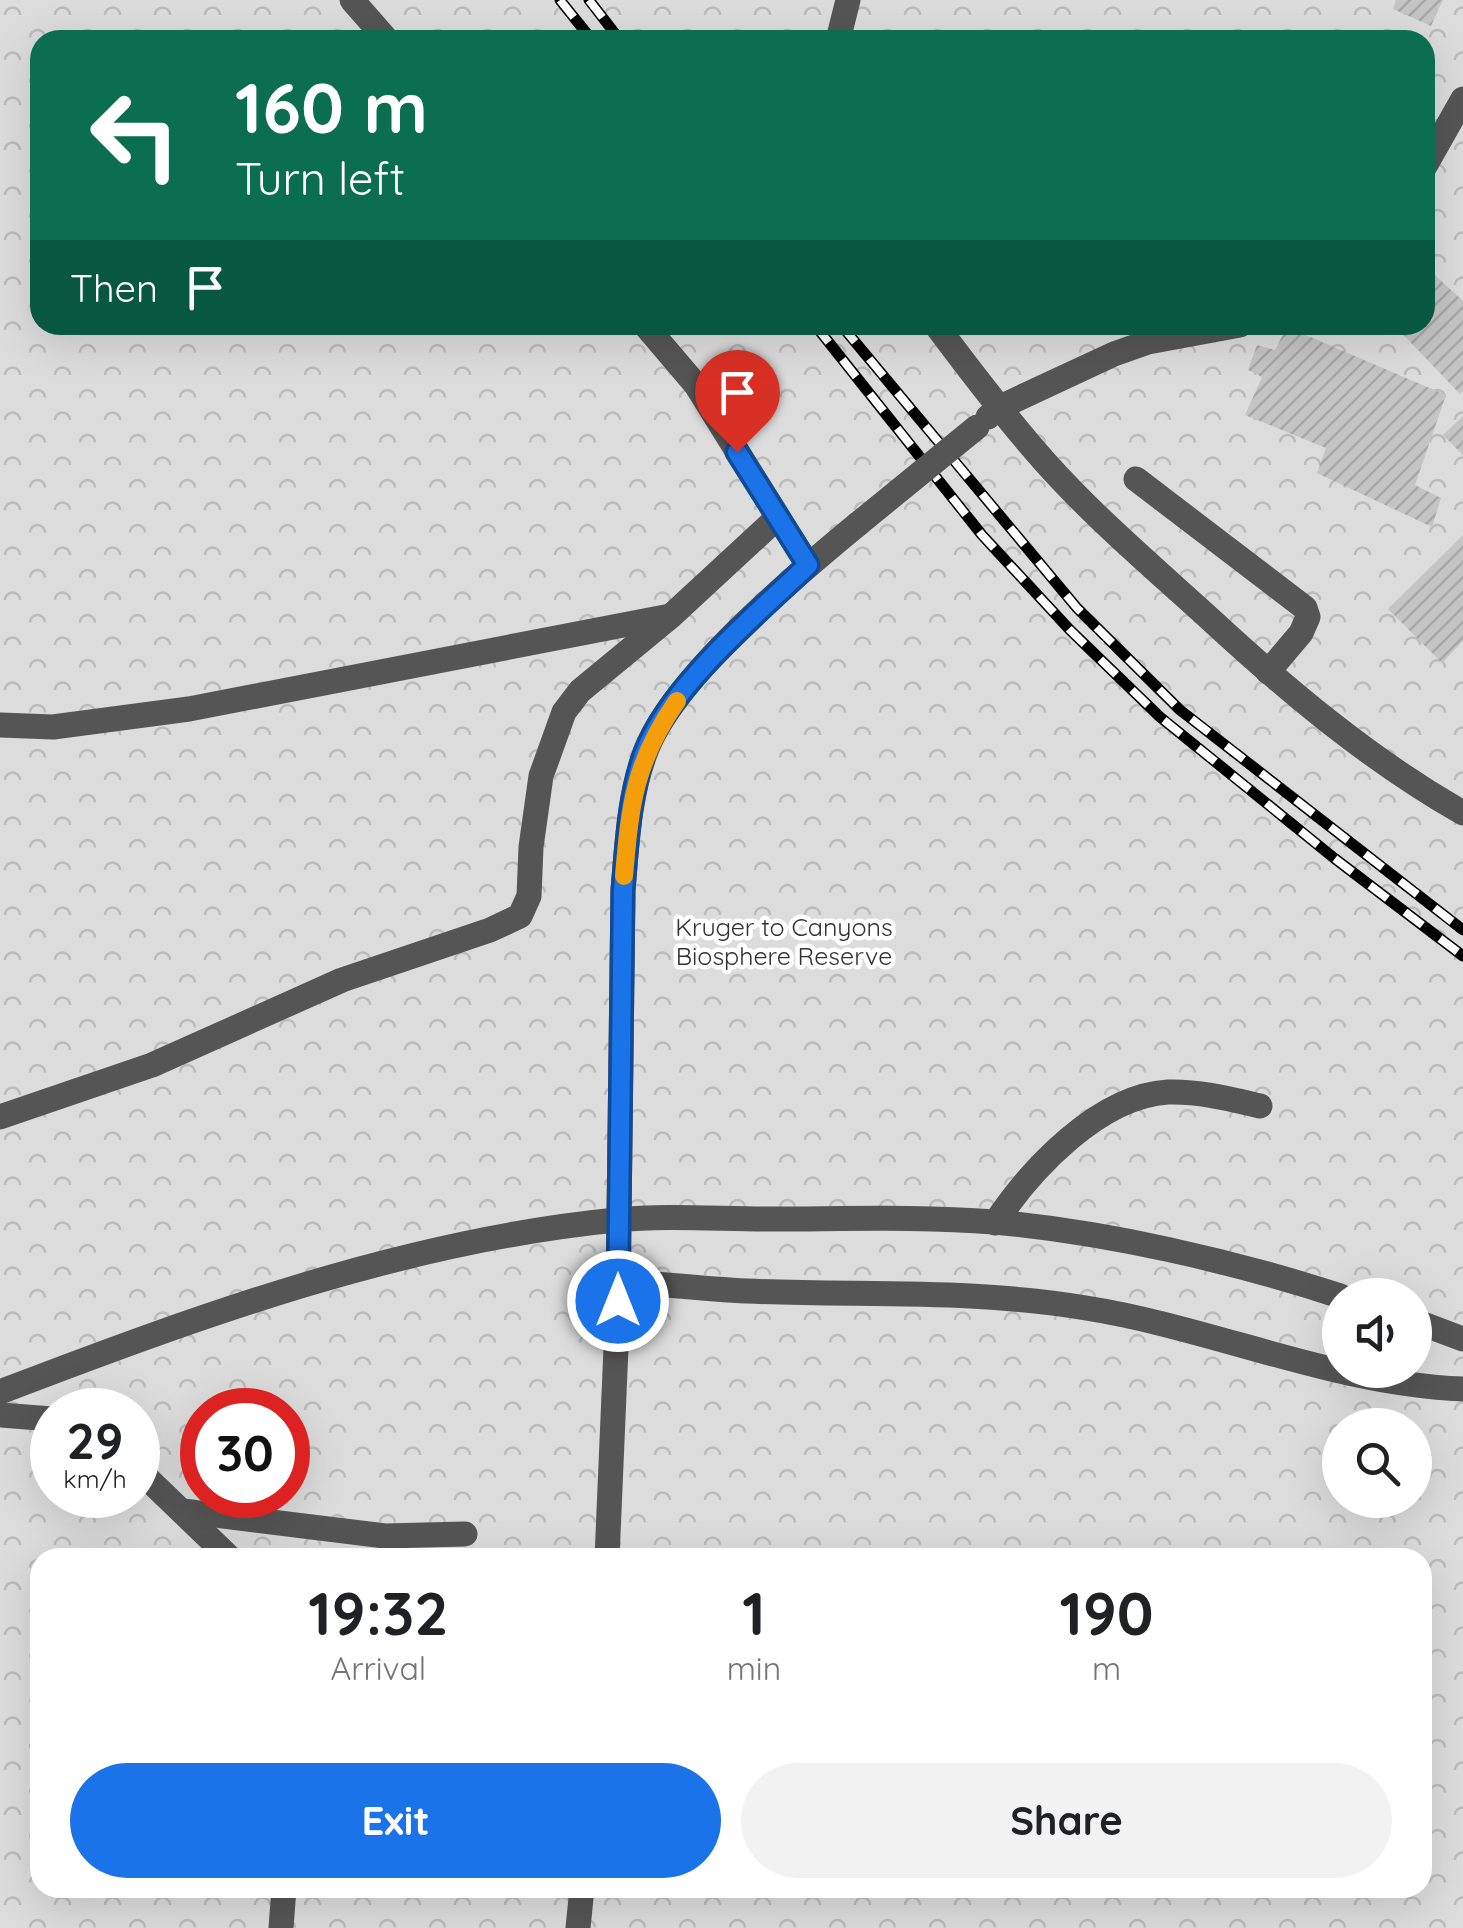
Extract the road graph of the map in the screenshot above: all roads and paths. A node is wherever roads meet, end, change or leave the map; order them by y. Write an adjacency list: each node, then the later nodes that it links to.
1 (352, 0): 3 (street)
2 (848, 0): 4 (street)
3 (378, 30)
4 (840, 30)
5 (1463, 99): 6 (street)
6 (1435, 148)
7 (654, 335): 12 (street)
8 (943, 335): 10 (street)
9 (1186, 335): 10 (street)
10 (998, 408): 13 (street, bridge); 15 (street)
11 (1136, 479): 15 (street)
12 (777, 518): 13 (street); 14 (street)
13 (808, 565): 20 (street)
14 (671, 616): 16 (street); 19 (street)
15 (1268, 672): 17 (street)
16 (0, 725)
17 (1460, 812)
18 (1260, 1106): 21 (street)
19 (0, 1116)
20 (618, 1220): 21 (street); 22 (street); 27 (street)
21 (995, 1222): 23 (street)
22 (618, 1281): 26 (street); 36 (street)
23 (1322, 1291)
24 (1432, 1327): 25 (street)
25 (1463, 1339)
26 (1463, 1389)
27 (0, 1392)
28 (0, 1416): 29 (street)
29 (30, 1417)
30 (160, 1491): 31 (street)
31 (180, 1510)
32 (188, 1518): 35 (street)
33 (233, 1518): 34 (street)
34 (465, 1534)
35 (220, 1548)
36 (607, 1548)
37 (284, 1898): 39 (street)
38 (581, 1898): 40 (street)
39 (282, 1928)
40 (578, 1928)

